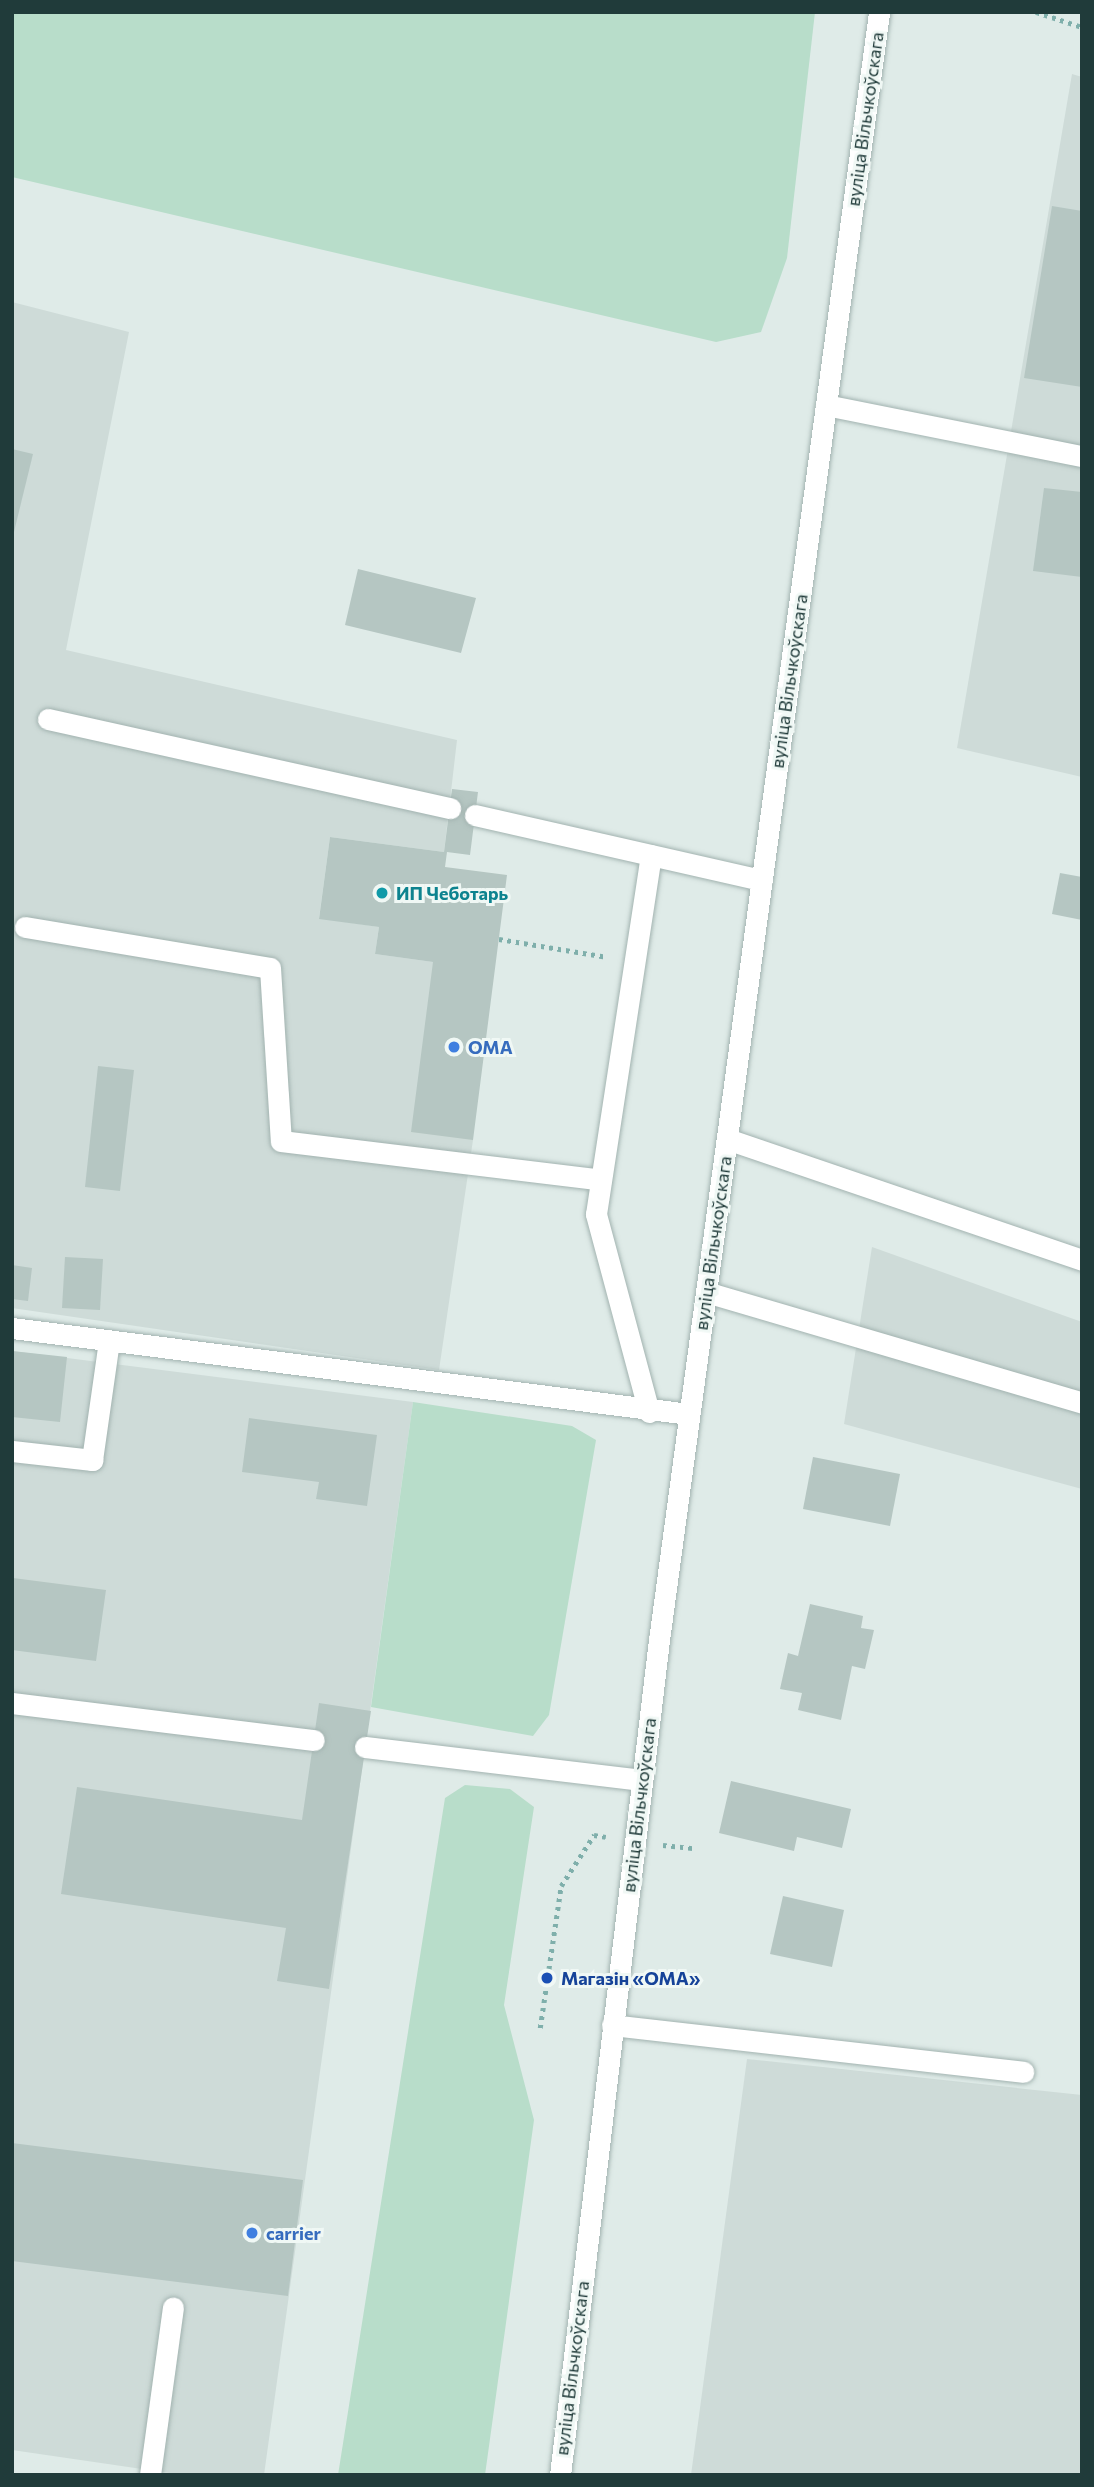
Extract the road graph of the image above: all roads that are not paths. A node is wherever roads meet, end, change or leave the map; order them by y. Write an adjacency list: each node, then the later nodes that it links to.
1 (879, 12): 2 (main road, вуліца Вільчкоўскага)
2 (826, 405): 3 (main road); 8 (main road, вуліца Вільчкоўскага)
3 (1082, 456)
4 (48, 719): 5 (main road)
5 (450, 808)
6 (475, 815): 7 (main road)
7 (651, 855): 8 (main road); 11 (main road)
8 (762, 880): 10 (main road, вуліца Вільчкоўскага)
9 (25, 927): 11 (main road)
10 (727, 1139): 12 (main road); 13 (main road, вуліца Вільчкоўскага)
11 (601, 1180): 17 (main road)
12 (1082, 1260)
13 (706, 1292): 16 (main road); 18 (main road, вуліца Вільчкоўскага)
14 (12, 1328): 15 (main road)
15 (109, 1341): 17 (main road); 19 (main road)
16 (1082, 1403)
17 (649, 1412): 18 (main road)
18 (689, 1414): 23 (main road, вуліца Вільчкоўскага)
19 (12, 1451)
20 (12, 1703): 21 (main road)
21 (314, 1740)
22 (365, 1747): 23 (main road)
23 (642, 1780): 24 (main road, вуліца Вільчкоўскага)
24 (612, 2025): 25 (main road); 28 (main road, вуліца Вільчкоўскага)
25 (1023, 2072)
26 (173, 2308): 27 (main road)
27 (150, 2475)
28 (559, 2475)

